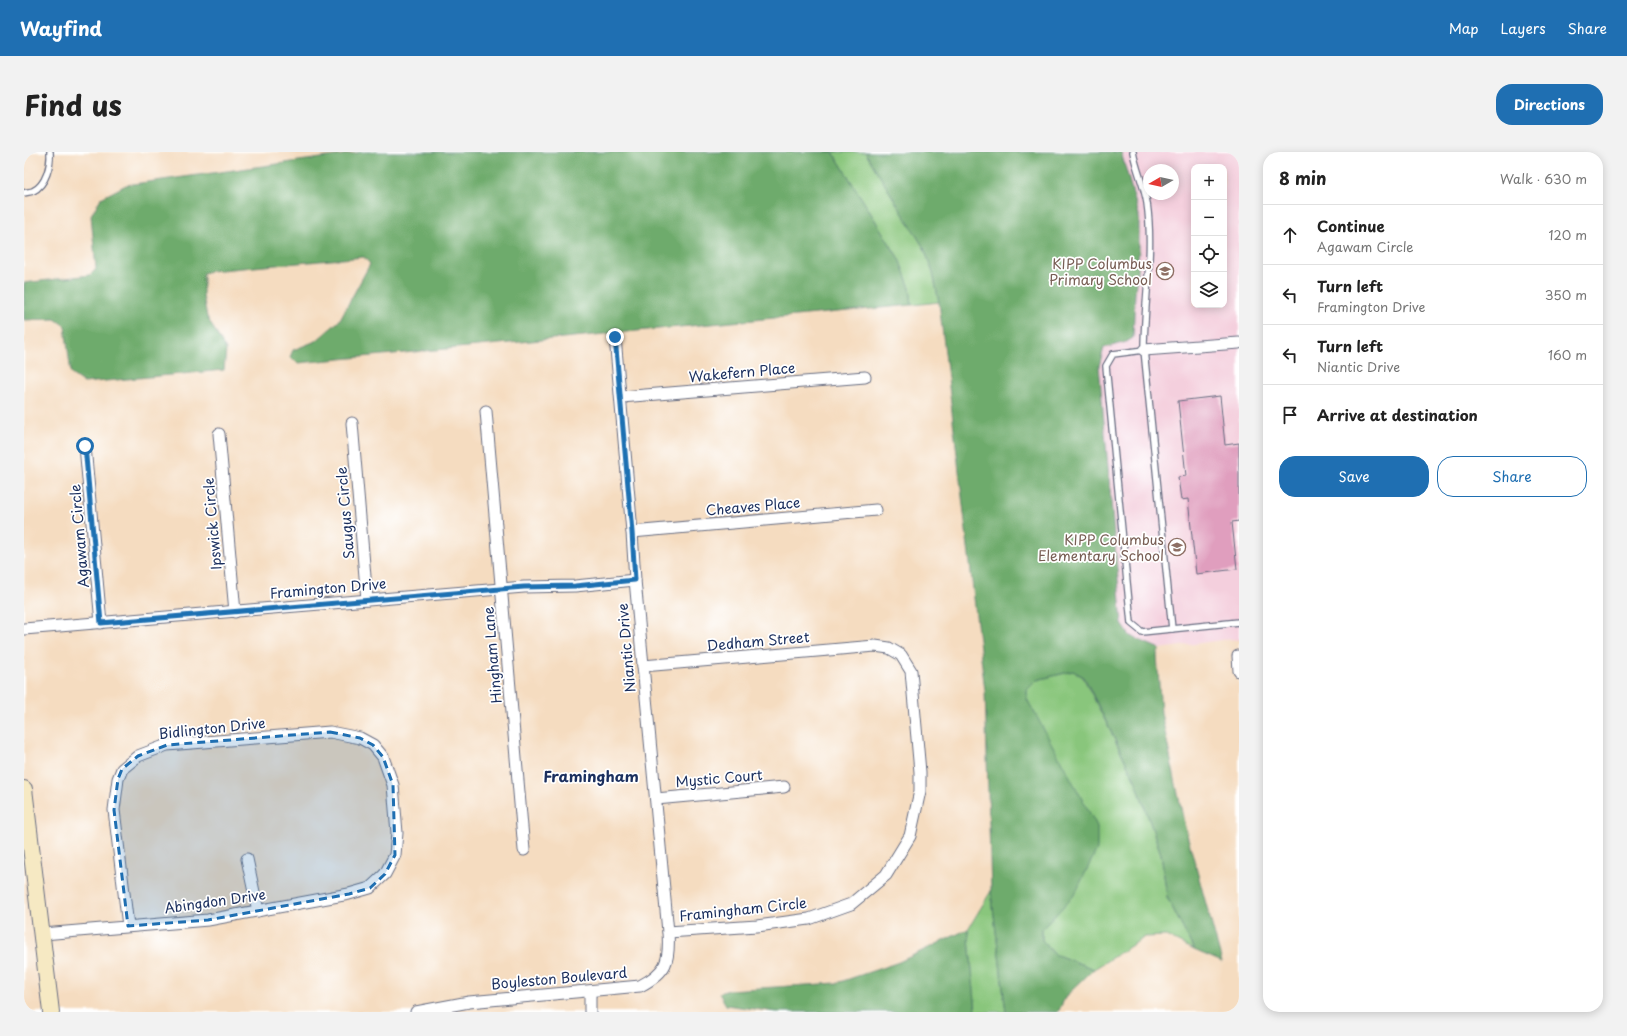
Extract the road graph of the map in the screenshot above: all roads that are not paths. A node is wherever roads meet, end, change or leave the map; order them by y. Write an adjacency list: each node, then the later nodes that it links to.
1 (50, 152): 3 (lane)
2 (1133, 152): 6 (lane)
3 (24, 193)
4 (615, 337): 8 (street, Niantic Drive)
5 (1239, 343): 6 (street)
6 (1144, 350): 22 (lane); 22 (lane)
7 (865, 377): 8 (street, Wakefern Place)
8 (621, 397): 14 (street, Niantic Drive)
9 (486, 411): 16 (street, Hingham Lane)
10 (352, 423): 17 (street, Saugus Circle)
11 (219, 434): 18 (street, Ipswick Circle)
12 (85, 446): 20 (street, Agawam Circle)
13 (876, 510): 14 (street, Cheaves Place)
14 (632, 532): 15 (street, Niantic Drive)
15 (635, 580): 16 (street, Framington Drive); 25 (street, Niantic Drive)
16 (501, 589): 17 (street, Framington Drive); 31 (street, Hingham Lane)
17 (367, 600): 18 (street, Framington Drive)
18 (235, 612): 20 (street, Framington Drive)
19 (1239, 622): 22 (lane)
20 (101, 623): 21 (street, Framington Drive)
21 (24, 629)
22 (1172, 629)
23 (875, 646): 25 (street, Dedham Street); 35 (street, Framingham Circle)
24 (1238, 656): 26 (street)
25 (643, 666): 30 (street, Niantic Drive)
26 (1239, 671)
27 (373, 745): 33 (street, Abingdon Drive); 34 (street, Bidlington Drive)
28 (784, 787): 30 (street, Mystic Court)
29 (24, 790): 36 (main road)
30 (656, 799): 35 (street, Niantic Drive)
31 (524, 850)
32 (247, 859): 33 (street)
33 (258, 910): 34 (street, Abingdon Drive)
34 (128, 926): 36 (street, Abingdon Drive)
35 (668, 932): 37 (street, Boyleston Boulevard)
36 (43, 934): 38 (main road)
37 (590, 991): 39 (street, Boyleston Boulevard); 40 (street)
38 (51, 1012)
39 (416, 1012)
40 (590, 1012)

